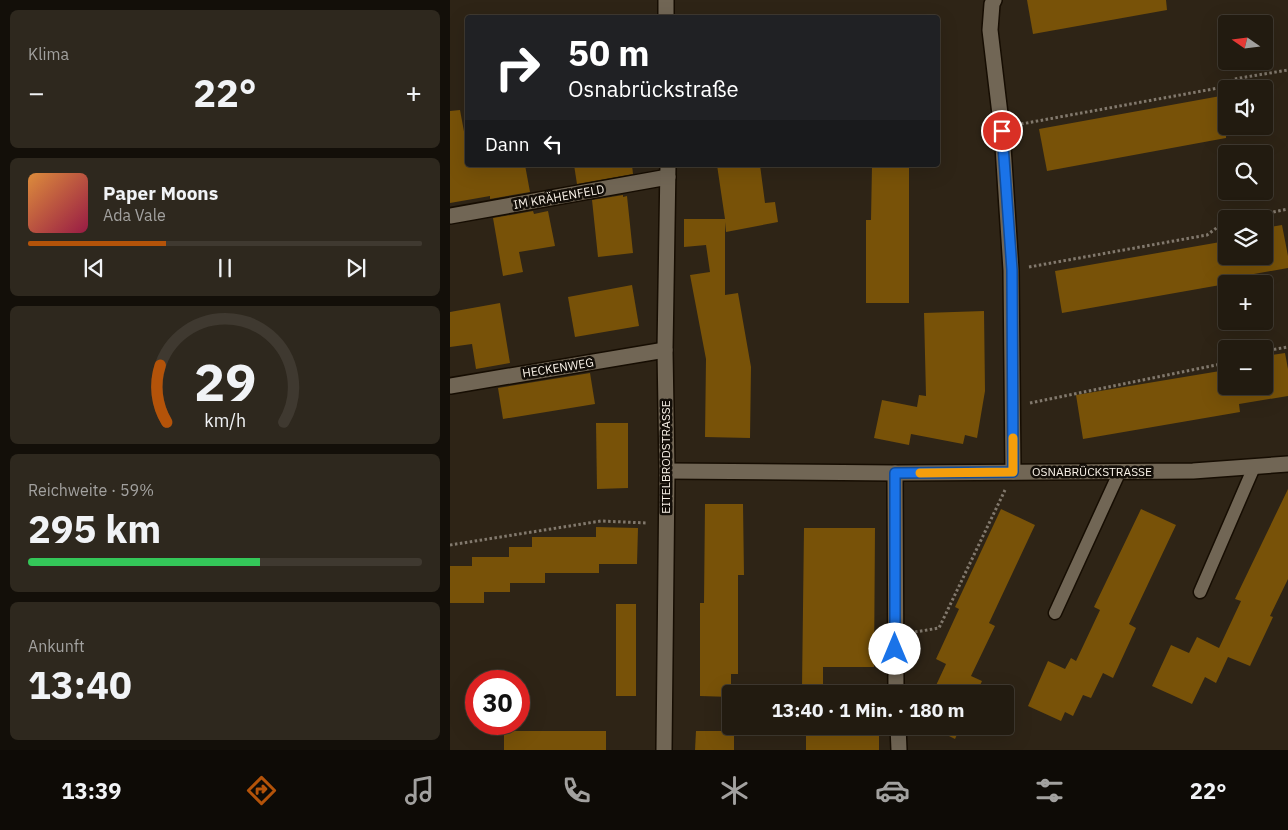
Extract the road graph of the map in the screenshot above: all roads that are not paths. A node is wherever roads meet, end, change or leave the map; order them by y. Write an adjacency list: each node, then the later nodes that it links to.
1 (666, 0): 3 (street)
2 (994, 0): 12 (street)
3 (666, 15)
4 (668, 171): 5 (street, IM KRÄHENFELD); 6 (street, EITELBRODSTRASSE)
5 (450, 216)
6 (665, 350): 7 (street, HECKENWEG); 10 (street, EITELBRODSTRASSE)
7 (450, 386)
8 (1288, 464): 9 (street, OSNABRÜCKSTRASSE)
9 (1254, 467): 11 (street, OSNABRÜCKSTRASSE); 14 (lane)
10 (667, 471): 13 (street, OSNABRÜCKSTRASSE); 18 (street, EITELBRODSTRASSE)
11 (1120, 471): 12 (street, OSNABRÜCKSTRASSE); 15 (lane)
12 (1013, 472): 13 (street, OSNABRÜCKSTRASSE)
13 (895, 473): 16 (street)
14 (1200, 592)
15 (1055, 613)
16 (896, 685)
17 (898, 735): 19 (street)
18 (664, 750)
19 (899, 750)

